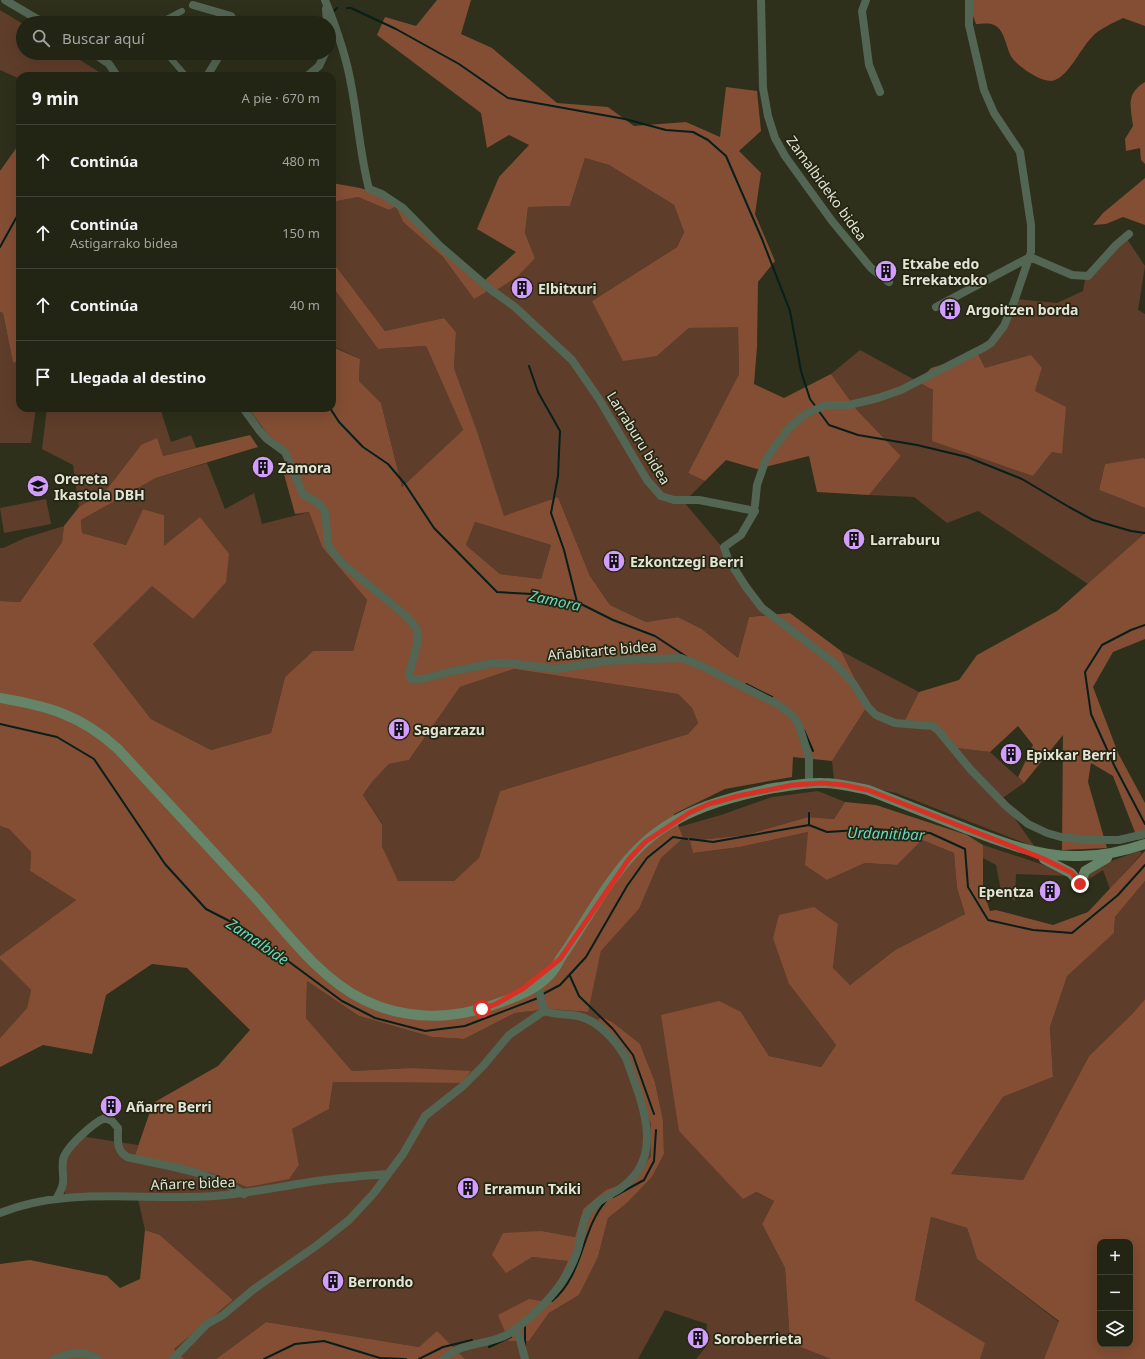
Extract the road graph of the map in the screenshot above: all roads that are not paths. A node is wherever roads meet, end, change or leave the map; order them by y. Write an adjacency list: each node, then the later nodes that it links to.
1 (5, 0): 8 (street)
2 (325, 0): 11 (street); 12 (street, Larraburu bidea)
3 (761, 0): 25 (street, Zamalbideko bidea)
4 (866, 0): 22 (street)
5 (969, 0): 24 (street)
6 (193, 5): 10 (street)
7 (182, 11): 9 (street)
8 (32, 16)
9 (172, 16)
10 (232, 16)
11 (326, 16)
12 (332, 16)
13 (336, 27): 32 (street, Larraburu bidea)
14 (103, 60): 18 (street)
15 (172, 60): 19 (street)
16 (217, 60): 20 (street)
17 (322, 60): 21 (street)
18 (114, 72)
19 (183, 72)
20 (209, 72)
21 (312, 72)
22 (880, 92)
23 (1129, 234): 24 (street)
24 (1030, 257): 26 (street); 28 (street)
25 (889, 282)
26 (936, 307)
27 (246, 412): 30 (street, Añabitarte bidea)
28 (755, 505)
29 (0, 698): 43 (main road)
30 (809, 783): 33 (main road); 40 (main road)
31 (1145, 834): 32 (street, Larraburu bidea)
32 (1129, 838): 35 (street)
33 (1010, 844): 36 (main road); 38 (main road)
34 (1145, 844): 35 (main road)
35 (1132, 848): 37 (main road)
36 (1068, 856): 37 (main road); 39 (main road)
37 (1106, 856): 38 (main road); 39 (main road)
38 (1044, 859): 39 (main road)
39 (1078, 866)
40 (556, 962): 41 (main road); 42 (main road)
41 (524, 988): 42 (main road); 43 (main road)
42 (538, 991): 43 (main road); 44 (street)
43 (496, 1004)
44 (543, 1008): 45 (street); 49 (street)
45 (388, 1174): 46 (street, Añarre bidea); 52 (street)
46 (244, 1194): 47 (street, Añarre bidea); 47 (street)
47 (56, 1199): 48 (street, Añarre bidea)
48 (0, 1213)
49 (514, 1330): 53 (street); 54 (street)
50 (54, 1359): 51 (street)
51 (97, 1359)
52 (173, 1359)
53 (444, 1359)
54 (525, 1359)

